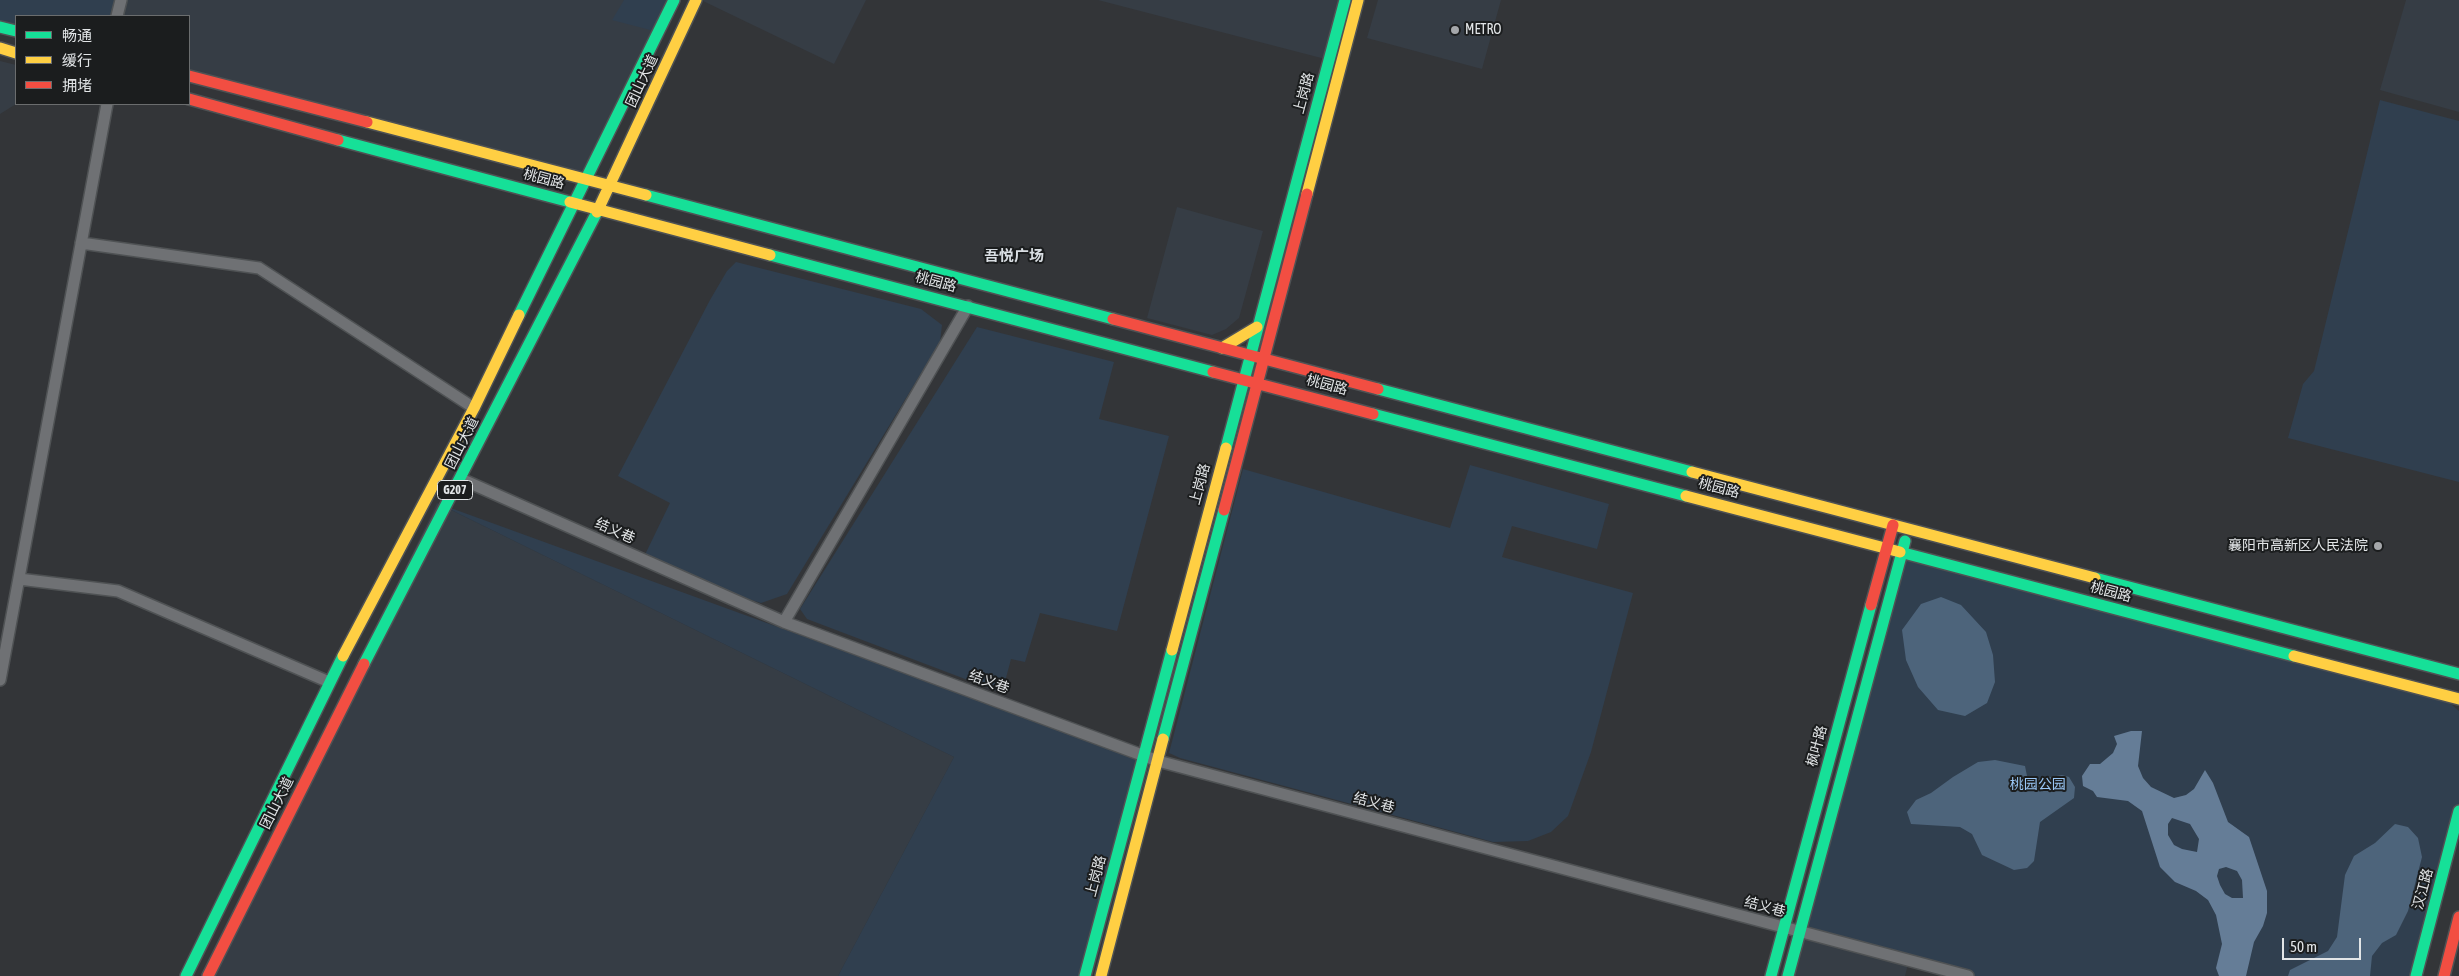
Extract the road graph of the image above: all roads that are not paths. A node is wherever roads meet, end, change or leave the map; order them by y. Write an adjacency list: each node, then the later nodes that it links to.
1 (121, 0): 6 (street)
2 (674, 0): 14 (main road, 团山大道 / G207)
3 (696, 0): 15 (main road, 团山大道 / G207)
4 (1345, 0): 20 (main road, 上岗路)
5 (1358, 0): 21 (main road, 上岗路)
6 (117, 15)
7 (0, 27): 8 (main road)
8 (15, 31)
9 (0, 48): 10 (main road)
10 (15, 53)
11 (190, 76): 14 (main road, 桃园路)
12 (190, 99): 16 (main road, 桃园路)
13 (107, 105): 18 (street)
14 (587, 179): 15 (main road, 桃园路); 16 (main road, 团山大道 / G207)
15 (610, 185): 17 (main road, 团山大道 / G207); 22 (main road, 桃园路)
16 (575, 203): 17 (main road, 桃园路); 31 (main road, 团山大道 / G207)
17 (598, 210): 19 (main road, 桃园路); 33 (main road, 团山大道 / G207)
18 (81, 243): 31 (street); 38 (street)
19 (968, 306): 26 (main road, 桃园路); 39 (street)
20 (1257, 327): 22 (main road); 23 (main road, 上岗路)
21 (1270, 333): 24 (main road, 上岗路); 25 (main road)
22 (1222, 348): 23 (main road, 桃园路)
23 (1250, 356): 24 (main road, 桃园路); 27 (main road, 上岗路)
24 (1263, 359): 25 (main road, 桃园路); 28 (main road, 上岗路)
25 (1289, 366): 34 (main road, 桃园路)
26 (1219, 372): 27 (main road, 桃园路); 30 (main road)
27 (1244, 379): 28 (main road, 桃园路); 30 (main road, 上岗路)
28 (1257, 382): 29 (main road, 桃园路); 32 (main road, 上岗路)
29 (1282, 389): 32 (main road); 36 (main road, 桃园路)
30 (1237, 404): 46 (main road, 上岗路)
31 (474, 408): 42 (main road, 团山大道 / G207)
32 (1250, 408): 47 (main road, 上岗路)
33 (460, 479): 39 (street, 结义巷); 53 (main road, 团山大道 / G207)
34 (1893, 525): 35 (main road, 桃园路); 36 (main road, 枫叶路)
35 (1909, 529): 37 (main road); 40 (main road, 桃园路)
36 (1886, 548): 37 (main road, 桃园路); 50 (main road, 枫叶路)
37 (1902, 552): 43 (main road, 桃园路); 51 (main road)
38 (19, 579): 41 (street); 42 (street)
39 (784, 622): 46 (street, 结义巷)
40 (2456, 671)
41 (0, 680)
42 (329, 682): 52 (main road, 团山大道 / G207)
43 (2438, 693): 44 (main road, 桃园路); 45 (main road)
44 (2459, 699)
45 (2459, 711)
46 (1143, 755): 47 (street, 结义巷); 54 (main road, 上岗路)
47 (1158, 761): 50 (street, 结义巷); 55 (main road, 上岗路)
48 (2459, 810): 59 (main road, 汉江路)
49 (2459, 917): 60 (main road)
50 (1784, 927): 51 (street, 结义巷); 56 (main road, 枫叶路)
51 (1800, 931): 57 (main road); 58 (street, 结义巷)
52 (186, 976)
53 (208, 976)
54 (1085, 976)
55 (1101, 976)
56 (1770, 976)
57 (1788, 976)
58 (1968, 976)
59 (2416, 976)
60 (2444, 976)

